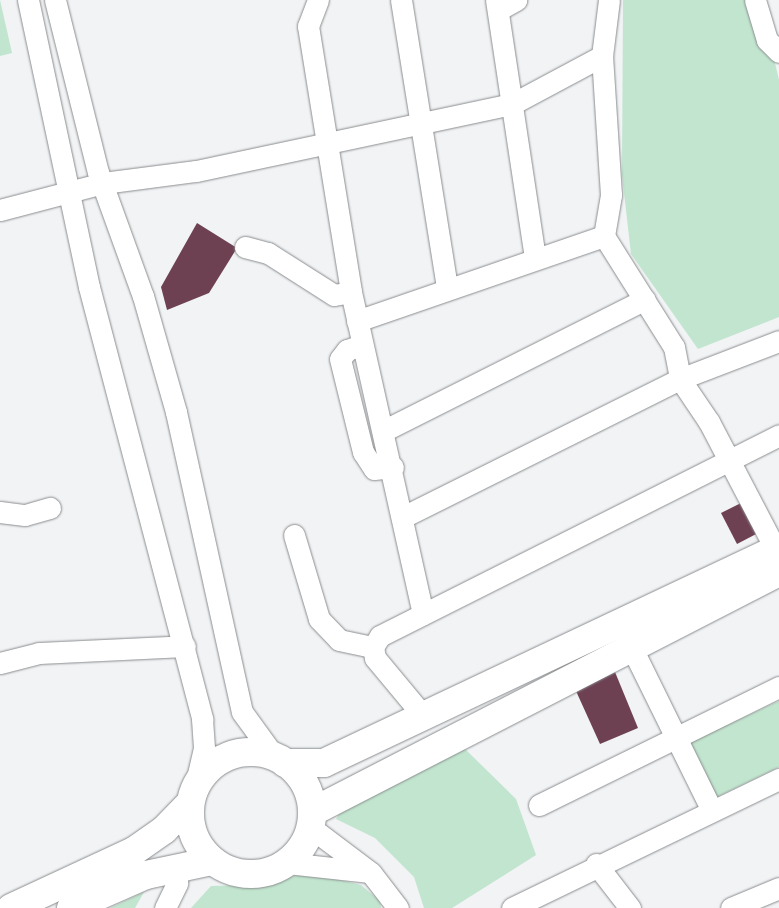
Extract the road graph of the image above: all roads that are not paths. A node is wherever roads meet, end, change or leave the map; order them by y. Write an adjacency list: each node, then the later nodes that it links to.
1 (28, 0): 17 (street)
2 (55, 0): 16 (street)
3 (302, 0): 10 (street)
4 (318, 0): 10 (street)
5 (401, 0): 14 (street)
6 (516, 0): 9 (street)
7 (609, 0): 12 (street)
8 (756, 0): 11 (street)
9 (497, 5): 13 (street)
10 (308, 26): 15 (street)
11 (779, 52)
12 (602, 56): 13 (street); 19 (street)
13 (512, 104): 14 (street); 21 (street)
14 (422, 122): 15 (street); 22 (street)
15 (326, 144): 16 (street); 23 (street)
16 (102, 183): 17 (street); 47 (street)
17 (70, 192): 18 (street); 40 (street)
18 (0, 210)
19 (604, 236): 21 (street); 24 (street)
20 (245, 246): 23 (street)
21 (535, 257): 22 (street)
22 (448, 287): 25 (street)
23 (351, 292): 25 (street)
24 (645, 299): 28 (street); 29 (street)
25 (357, 320): 27 (street)
26 (779, 341): 28 (street)
27 (361, 345): 29 (street); 32 (street)
28 (680, 379): 31 (street); 35 (street)
29 (383, 431): 32 (street)
30 (779, 435): 31 (street)
31 (730, 460): 37 (street); 38 (street)
32 (393, 467): 35 (street)
33 (50, 508): 34 (street)
34 (0, 512)
35 (403, 516): 38 (street)
36 (294, 535): 41 (street)
37 (778, 556): 39 (main road); 42 (main road)
38 (423, 614): 41 (street)
39 (620, 626): 42 (street); 45 (main road)
40 (186, 646): 43 (street); 49 (street)
41 (373, 647): 45 (street)
42 (634, 649): 46 (street); 52 (main road)
43 (0, 663)
44 (779, 687): 46 (street)
45 (426, 718): 47 (main road)
46 (677, 737): 50 (street); 51 (street)
47 (280, 760): 49 (main road); 52 (main road)
48 (779, 779): 51 (street)
49 (193, 795): 53 (main road); 59 (main road)
50 (539, 805)
51 (710, 809): 55 (street)
52 (311, 819): 54 (main road); 57 (street)
53 (212, 861): 54 (main road); 56 (main road)
54 (287, 863): 57 (street)
55 (596, 864): 63 (street); 64 (street)
56 (178, 866): 60 (main road); 61 (street)
57 (371, 872): 62 (street)
58 (779, 888): 65 (street)
59 (10, 908)
60 (71, 908)
61 (165, 908)
62 (398, 908)
63 (512, 908)
64 (630, 908)
65 (731, 908)

